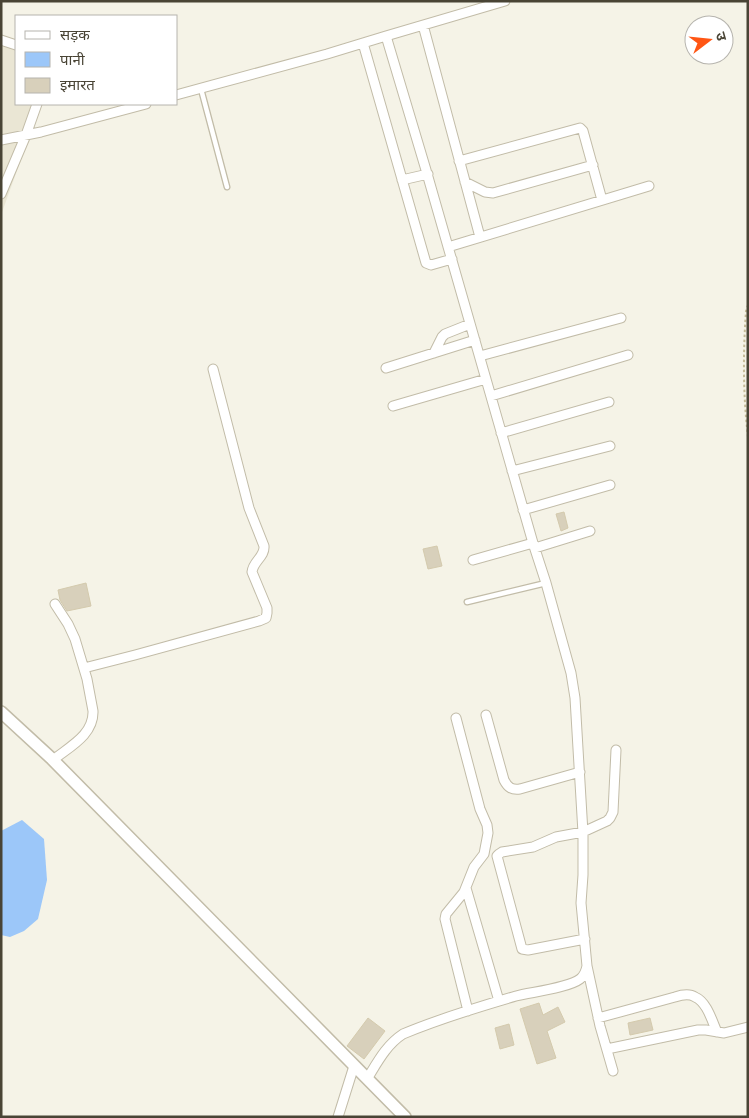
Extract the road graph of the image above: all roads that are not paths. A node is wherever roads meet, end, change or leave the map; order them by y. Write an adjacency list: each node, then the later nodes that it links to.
1 (505, 1): 2 (street)
2 (423, 25): 3 (street); 13 (street)
3 (386, 36): 5 (street); 15 (street)
4 (1, 40): 6 (street)
5 (363, 43): 7 (street); 16 (street)
6 (15, 45)
7 (201, 89): 8 (street); 19 (lane)
8 (178, 95)
9 (37, 105): 11 (street)
10 (142, 105): 11 (street)
11 (26, 135): 12 (street); 20 (street)
12 (1, 140)
13 (460, 161): 14 (street); 17 (street)
14 (592, 165): 17 (street); 21 (street)
15 (428, 174): 16 (street); 23 (street)
16 (402, 180): 24 (street)
17 (465, 182): 22 (street)
18 (649, 186): 21 (street)
19 (227, 187)
20 (1, 194)
21 (602, 200): 22 (street)
22 (480, 237): 23 (street)
23 (448, 246): 24 (street)
24 (452, 259): 26 (street)
25 (621, 318): 30 (street)
26 (470, 324): 27 (street); 28 (street)
27 (475, 340): 28 (street); 30 (street)
28 (434, 353): 31 (street)
29 (628, 355): 34 (street)
30 (480, 356): 33 (street)
31 (386, 368)
32 (212, 369): 48 (street)
33 (486, 379): 34 (street); 36 (street)
34 (490, 396): 37 (street)
35 (609, 402): 37 (street)
36 (393, 406)
37 (501, 433): 39 (street)
38 (610, 446): 39 (street)
39 (512, 471): 41 (street)
40 (610, 485): 41 (street)
41 (523, 510): 43 (street)
42 (590, 531): 43 (street)
43 (534, 546): 44 (street); 45 (street)
44 (473, 560)
45 (546, 583): 46 (lane); 54 (street)
46 (467, 602)
47 (55, 604): 48 (street)
48 (84, 668): 53 (street)
49 (1, 712): 53 (street)
50 (486, 715): 54 (street)
51 (456, 718): 56 (street)
52 (616, 750): 55 (street)
53 (53, 760): 65 (street)
54 (580, 772): 55 (street)
55 (583, 832): 57 (street); 57 (street)
56 (466, 888): 59 (street); 60 (street)
57 (585, 939): 58 (street)
58 (587, 966): 59 (street); 61 (street)
59 (499, 1001): 60 (street)
60 (468, 1011): 67 (street)
61 (598, 1018): 63 (street); 64 (street)
62 (748, 1027): 63 (street)
63 (717, 1032): 64 (street)
64 (606, 1049): 66 (street)
65 (354, 1066): 67 (street); 68 (street)
66 (612, 1071)
67 (367, 1079): 69 (street)
68 (338, 1117)
69 (405, 1117)

